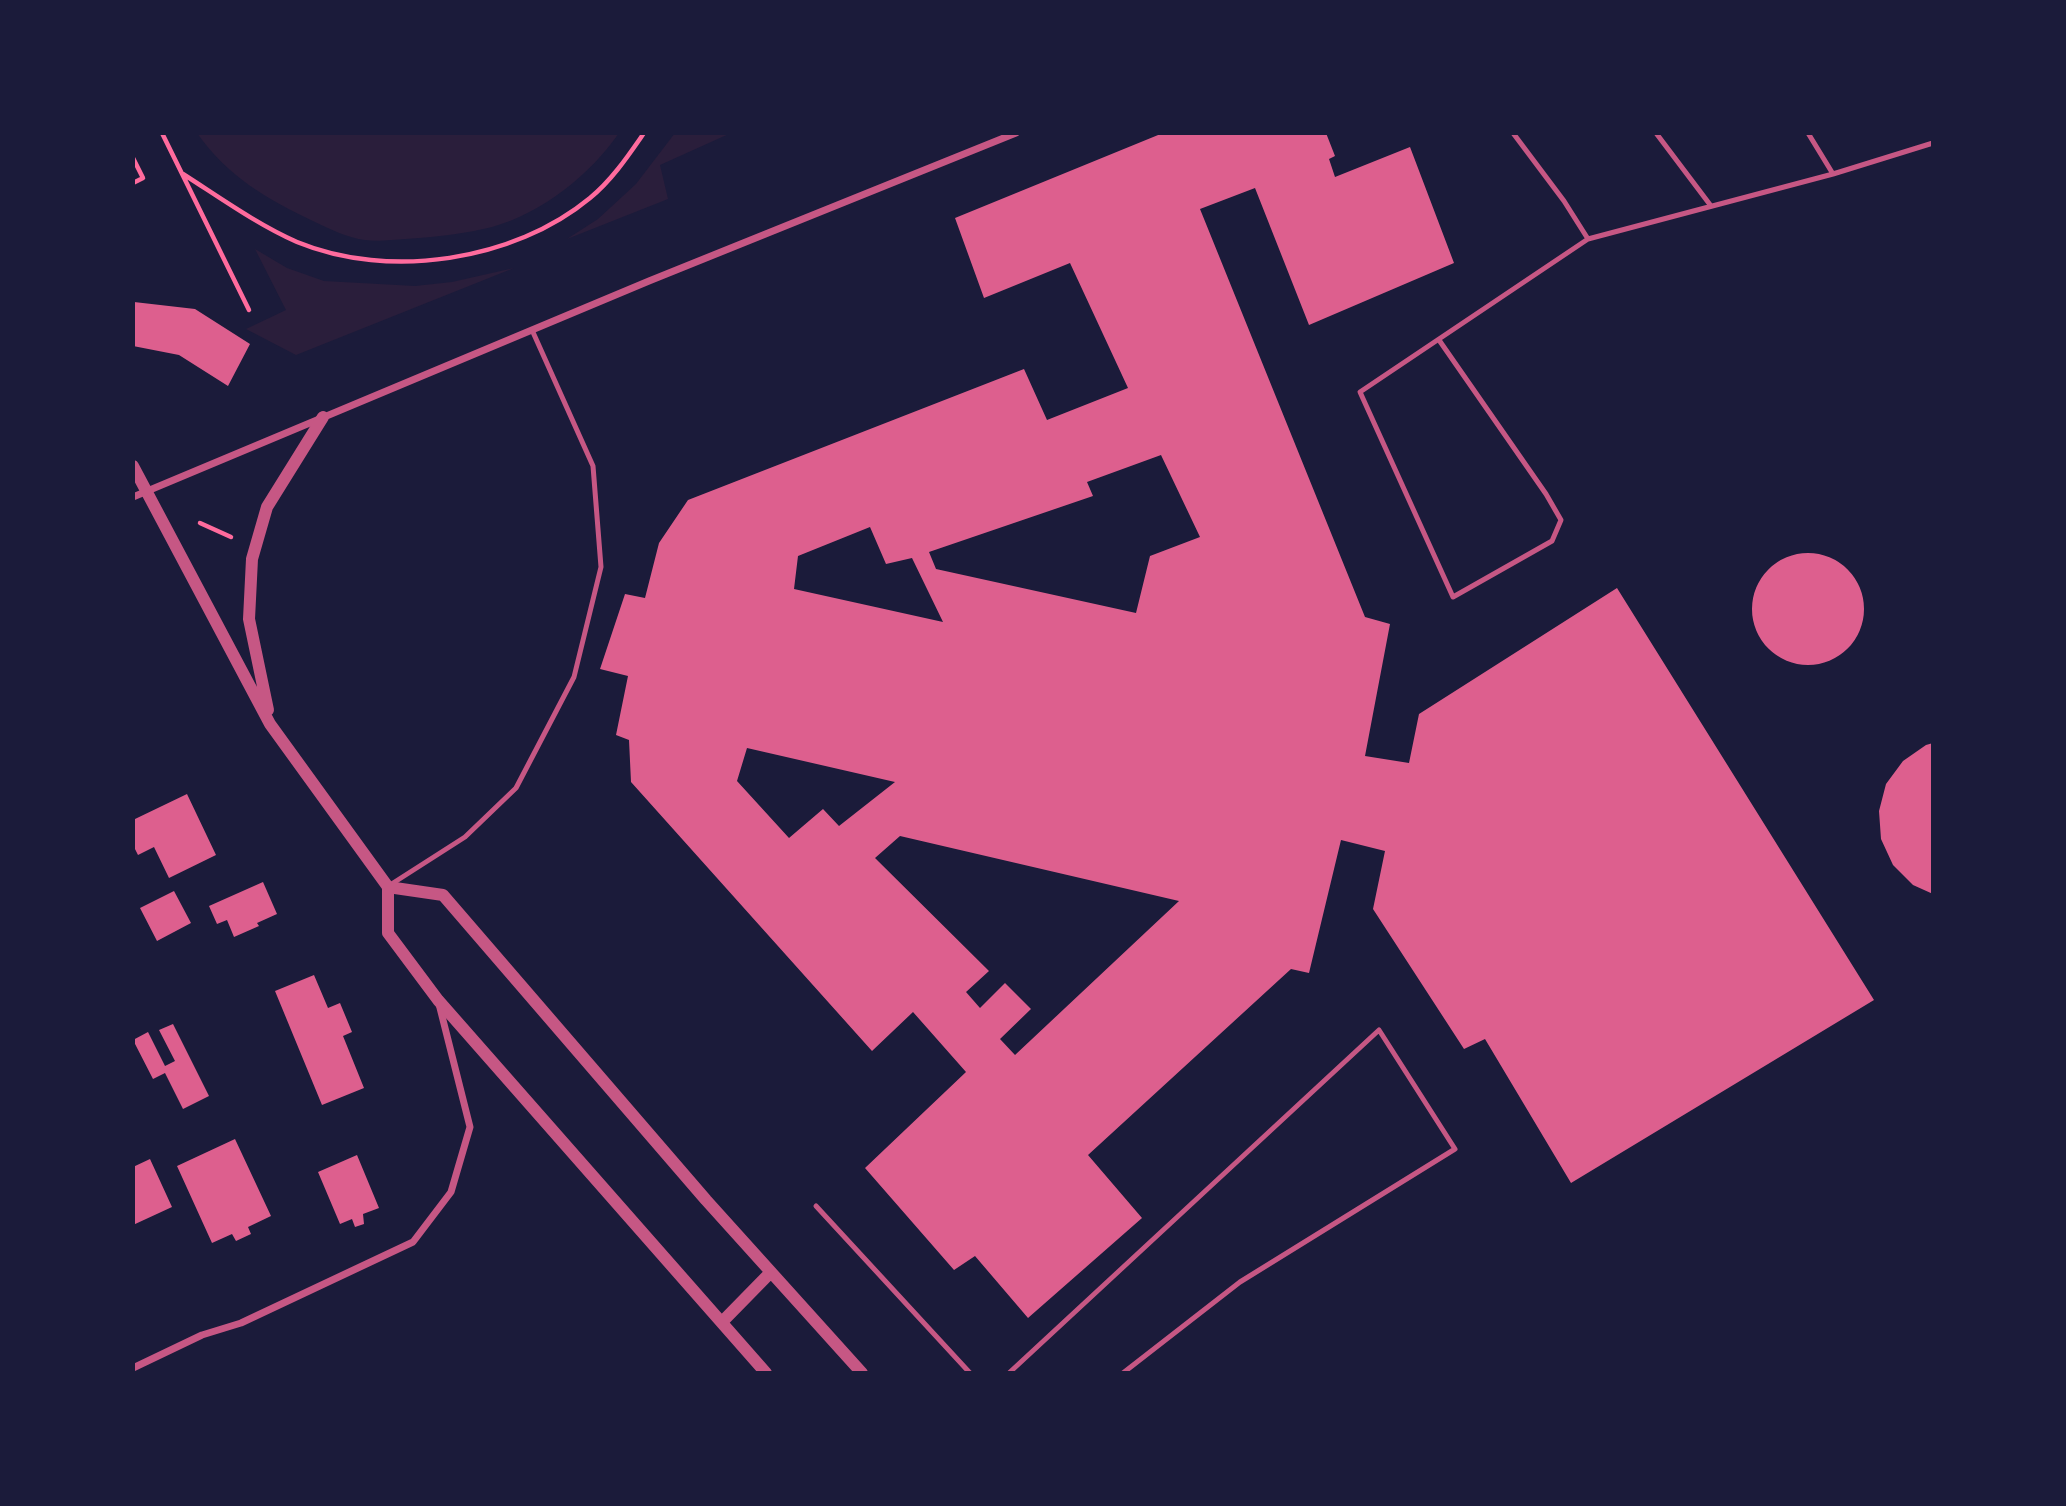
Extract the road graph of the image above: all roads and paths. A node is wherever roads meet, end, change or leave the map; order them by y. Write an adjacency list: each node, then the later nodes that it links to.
1 (162, 133): 9 (path)
2 (644, 133): 9 (path)
3 (1016, 133): 15 (street)
4 (1513, 133): 13 (lane)
5 (1656, 133): 12 (lane)
6 (1808, 133): 10 (lane)
7 (1933, 143): 10 (lane)
8 (133, 158): 11 (path)
9 (183, 174): 14 (path)
10 (1833, 174): 12 (lane)
11 (133, 183)
12 (1710, 206): 13 (lane)
13 (1588, 239): 16 (lane)
14 (249, 310)
15 (532, 330): 17 (street); 23 (lane)
16 (1439, 340): 16 (lane)
17 (323, 417): 19 (street); 22 (street)
18 (133, 466): 19 (street)
19 (139, 494): 22 (street)
20 (200, 523): 21 (path)
21 (242, 542)
22 (270, 724): 23 (street)
23 (388, 887): 24 (street); 26 (street)
24 (438, 1000): 27 (street); 28 (street)
25 (816, 1206): 31 (lane)
26 (771, 1272): 27 (street); 30 (street)
27 (722, 1322): 29 (street)
28 (133, 1368)
29 (766, 1373)
30 (862, 1373)
31 (970, 1373)
32 (1009, 1373): 33 (lane)
33 (1123, 1373)

